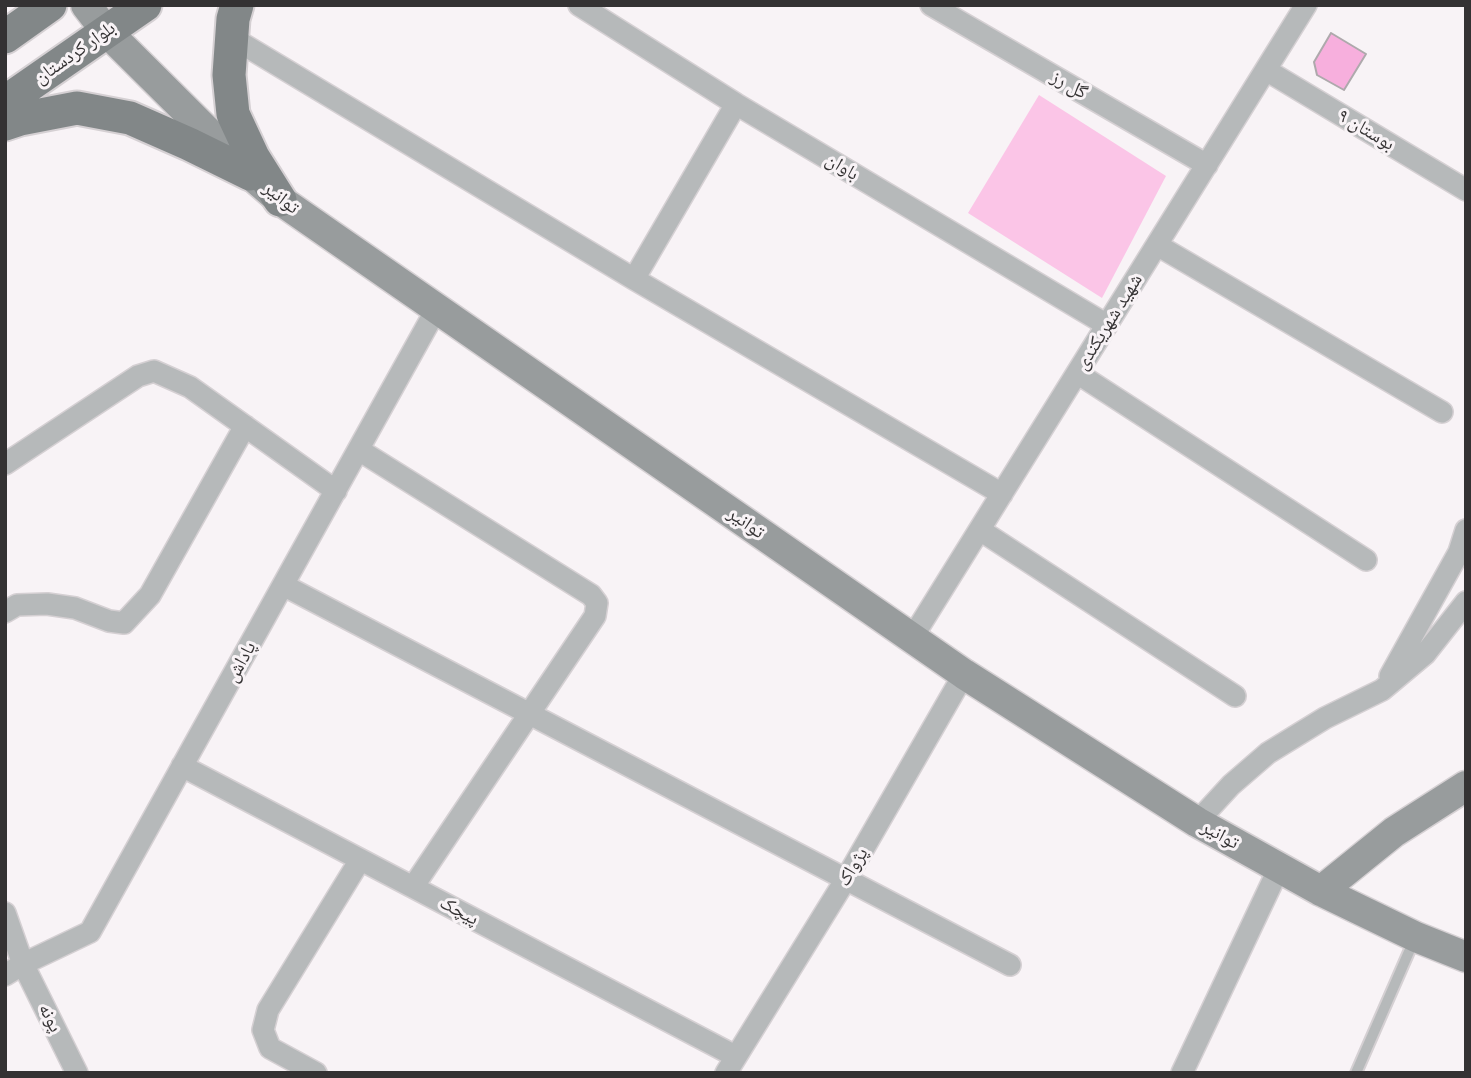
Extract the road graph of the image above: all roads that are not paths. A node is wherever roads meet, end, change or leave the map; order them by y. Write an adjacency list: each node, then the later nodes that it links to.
1 (50, 5): 9 (main road)
2 (86, 5): 8 (street, توانیر)
3 (145, 5): 8 (main road, بلوار کردستان)
4 (579, 5): 12 (street, باوان)
5 (931, 5): 14 (street, گل رز)
6 (1304, 6): 10 (street, شهید شهریکندی)
7 (239, 17): 17 (main road); 19 (street)
8 (106, 31): 11 (main road, بلوار کردستان); 15 (street, توانیر)
9 (5, 37)
10 (1266, 70): 14 (street, شهید شهریکندی); 16 (street, بوستان ۹)
11 (5, 102)
12 (736, 104): 19 (street); 21 (street, باوان)
13 (5, 124): 15 (main road)
14 (1207, 165): 18 (street, شهید شهریکندی)
15 (250, 174): 17 (street, توانیر)
16 (1466, 190)
17 (280, 200): 20 (street, توانیر)
18 (1157, 245): 21 (street, شهید شهریکندی); 23 (street)
19 (634, 279): 28 (street)
20 (437, 308): 25 (street, پاداش); 35 (street, توانیر)
21 (1107, 325): 22 (street, شهید شهریکندی)
22 (1077, 373): 28 (street, شهید شهریکندی); 31 (street)
23 (1442, 412)
24 (245, 426): 26 (street); 27 (street); 34 (street)
25 (359, 450): 27 (street, پاداش); 39 (street)
26 (5, 464)
27 (336, 491): 32 (street, پاداش)
28 (1002, 494): 29 (street, شهید شهریکندی)
29 (980, 530): 35 (street, شهید شهریکندی); 38 (street)
30 (1466, 530): 37 (street)
31 (1366, 560)
32 (283, 585): 39 (street); 40 (street, پاداش)
33 (1466, 602): 37 (street)
34 (5, 612)
35 (912, 638): 36 (street, توانیر)
36 (964, 674): 42 (street, توانیر); 45 (street, پژواک)
37 (1382, 690): 42 (street)
38 (1235, 696)
39 (528, 713): 45 (street); 46 (street)
40 (182, 766): 43 (street, پیچک); 52 (street, پاداش)
41 (1466, 786): 47 (street)
42 (1197, 822): 44 (street, توانیر)
43 (360, 860): 46 (street, پیچک); 55 (street)
44 (1279, 868): 47 (street, توانیر); 56 (street)
45 (846, 879): 51 (street); 53 (street, پژواک)
46 (413, 887): 53 (street, پیچک)
47 (1321, 891): 49 (street, توانیر)
48 (5, 913): 52 (street, پونه)
49 (1416, 936): 50 (street, توانیر); 57 (lane)
50 (1466, 957)
51 (1010, 965)
52 (14, 969): 54 (street, پونه)
53 (731, 1064)
54 (77, 1073)
55 (316, 1073)
56 (1182, 1073)
57 (1356, 1073)

